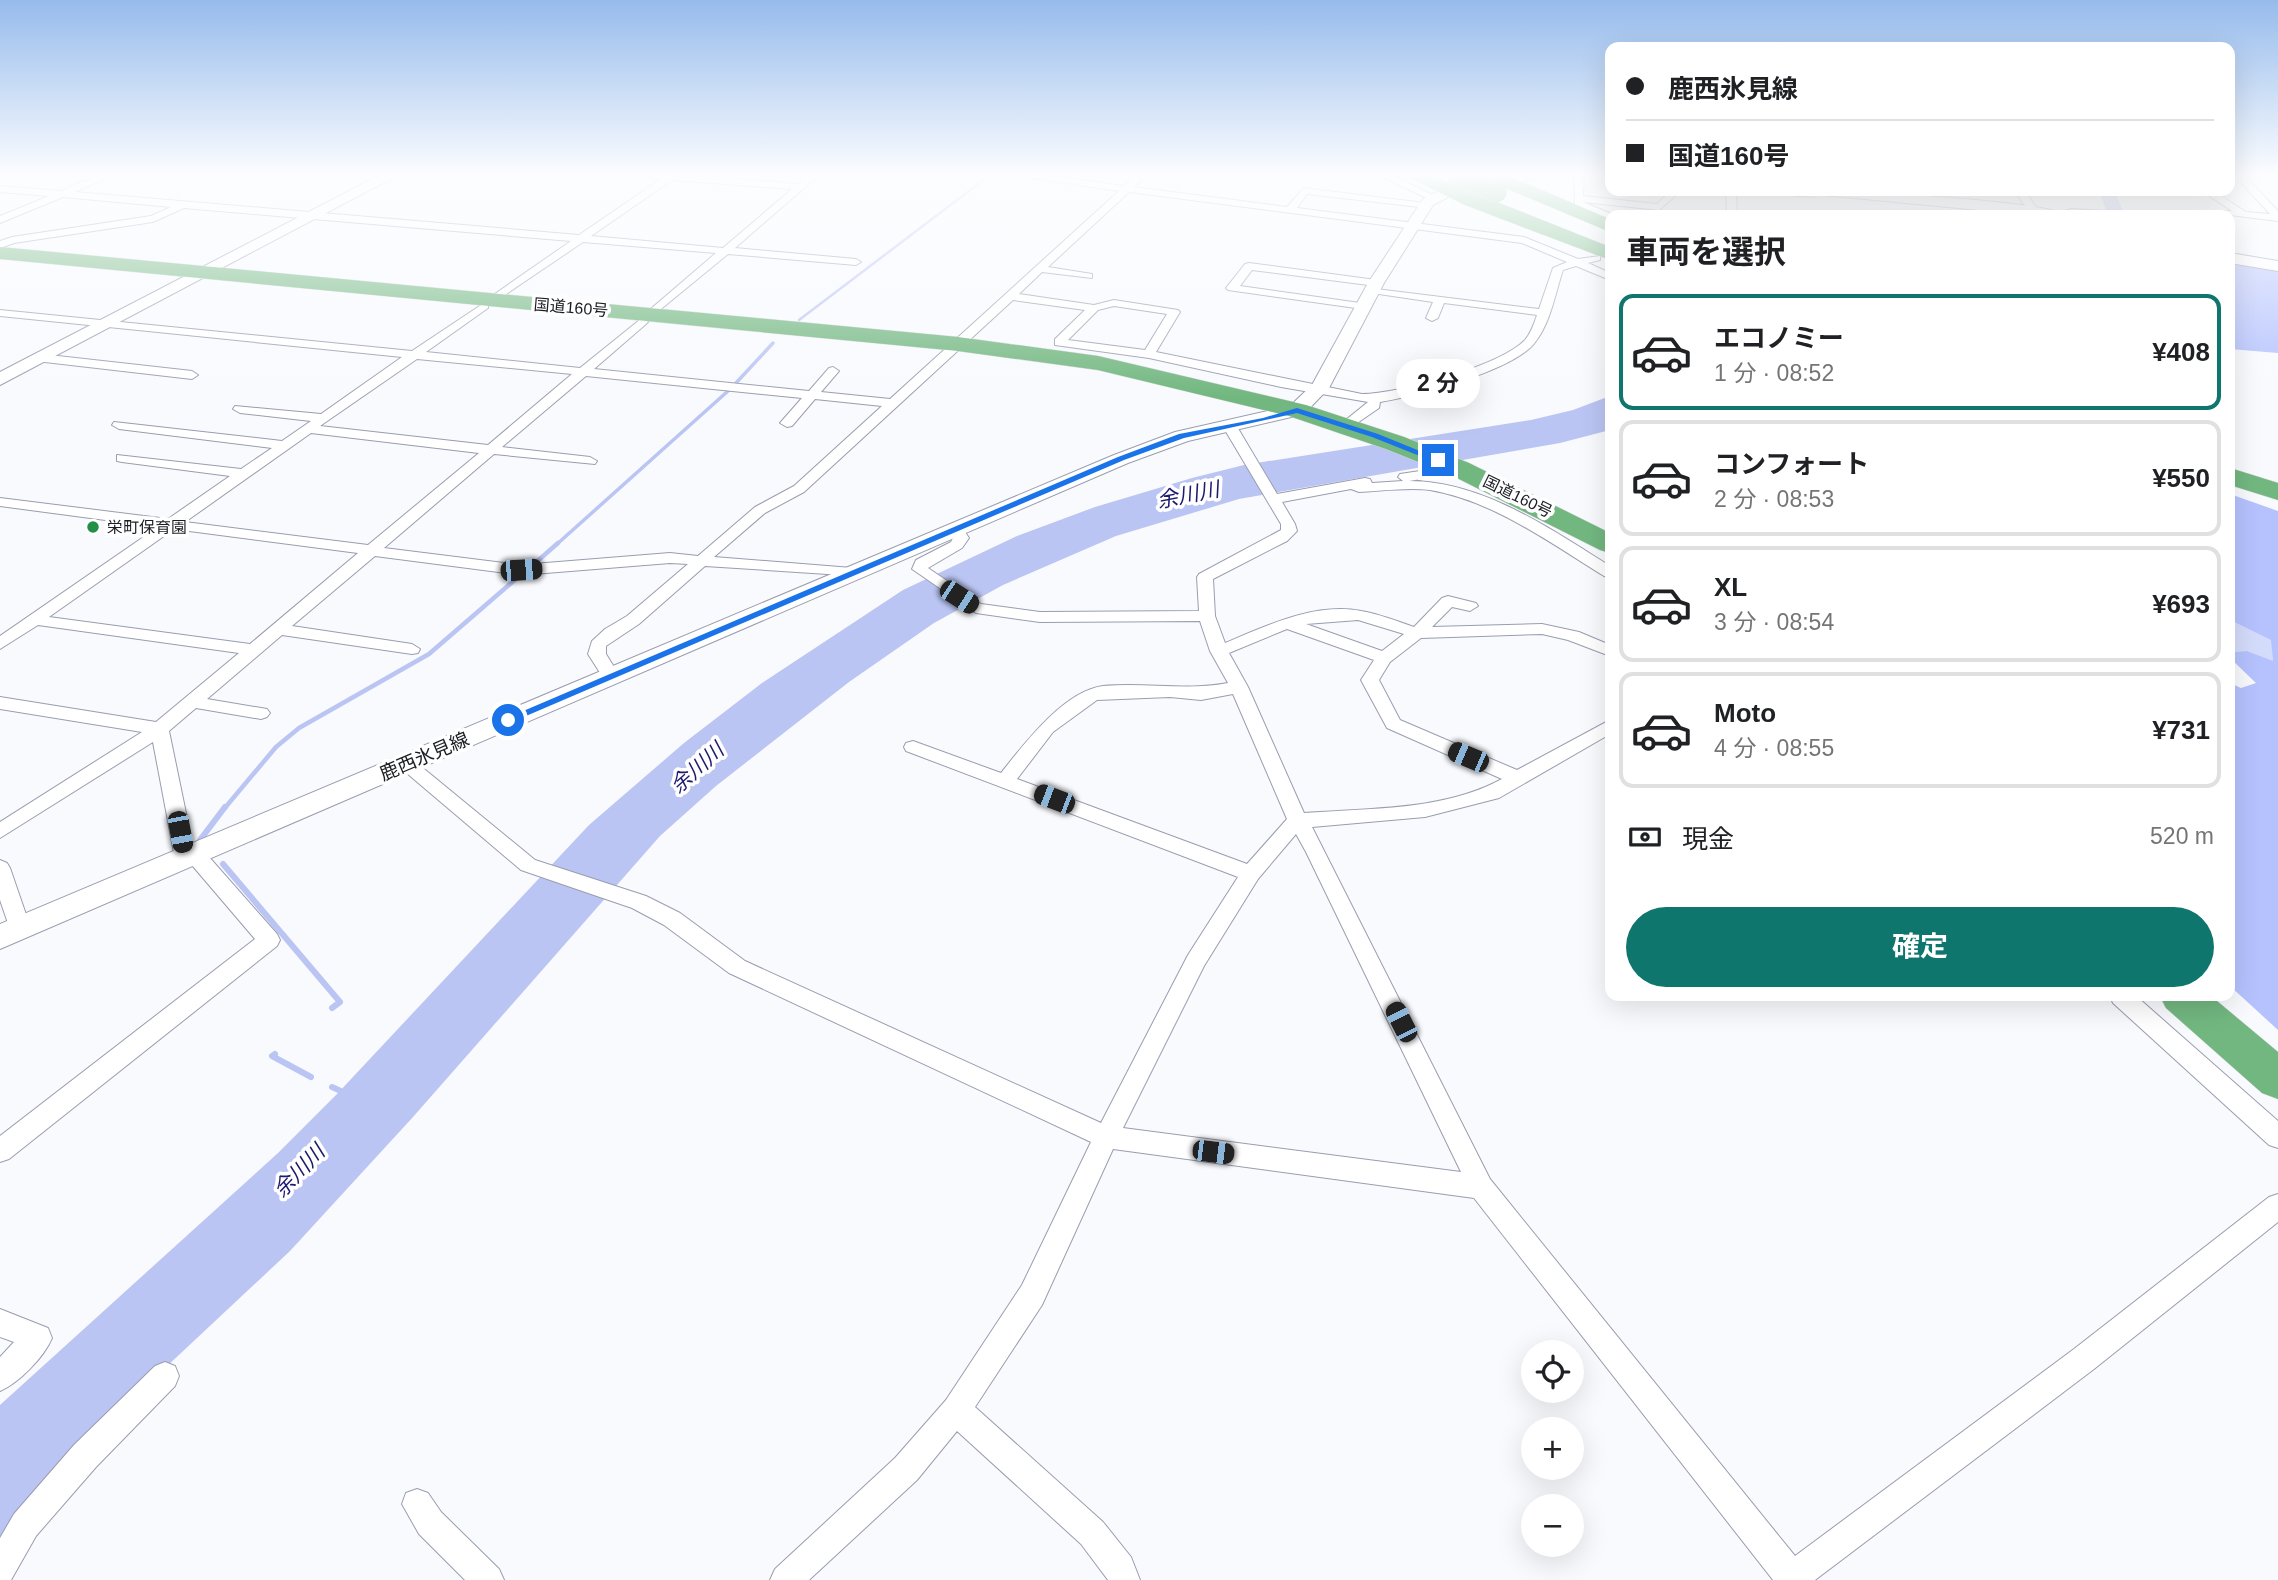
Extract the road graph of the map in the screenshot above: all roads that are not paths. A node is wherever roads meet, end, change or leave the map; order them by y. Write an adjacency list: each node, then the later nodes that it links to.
1 (249, 249): 18 (main road)
2 (570, 249): 23 (street)
3 (698, 249): 8 (street)
4 (728, 249): 8 (street)
5 (1063, 249): 16 (street)
6 (1397, 249): 20 (main road, 鹿西氷見線)
7 (1545, 249): 14 (street)
8 (725, 251): 13 (street); 29 (street)
9 (0, 253): 18 (highway, 国道160号)
10 (1603, 256): 14 (street)
11 (2235, 259): 15 (main road)
12 (0, 261): 18 (highway, 国道160号)
13 (856, 262)
14 (1579, 263): 17 (street); 27 (street)
15 (2278, 266)
16 (1041, 269): 19 (street); 21 (street)
17 (1605, 275)
18 (197, 276): 23 (highway, 国道160号); 30 (main road)
19 (1088, 276)
20 (1374, 287): 22 (street); 24 (main road, 鹿西氷見線); 24 (street)
21 (1011, 296): 25 (street); 31 (street)
22 (1440, 299): 27 (street); 28 (street)
23 (489, 303): 29 (highway, 国道160号); 32 (street)
24 (1363, 306): 40 (main road, 鹿西氷見線)
25 (1094, 308): 34 (street); 34 (street)
26 (0, 313): 30 (street)
27 (1544, 313): 43 (street)
28 (1432, 318)
29 (646, 319): 31 (highway, 国道160号); 35 (street)
30 (105, 324): 32 (street); 33 (main road)
31 (954, 348): 34 (highway, 国道160号); 44 (street)
32 (413, 355): 35 (street); 47 (street)
33 (40, 358): 38 (street); 39 (main road)
34 (1144, 364): 37 (street); 41 (highway, 国道160号)
35 (582, 371): 42 (street); 54 (street)
36 (833, 371): 42 (street)
37 (1242, 374): 40 (street); 41 (street)
38 (192, 375)
39 (0, 379)
40 (1320, 388): 43 (street); 46 (main road, 鹿西氷見線)
41 (1222, 393): 46 (highway, 国道160号)
42 (812, 395): 44 (street); 48 (street)
43 (1374, 399): 51 (street)
44 (892, 403): 69 (street)
45 (240, 409): 47 (street)
46 (1297, 410): 50 (main road, 鹿西氷見線); 51 (highway, 国道160号)
47 (323, 418): 52 (street)
48 (787, 423)
49 (118, 425): 53 (street)
50 (1229, 425): 63 (street); 66 (main road, 鹿西氷見線)
51 (1347, 426): 57 (highway, 国道160号)
52 (308, 429): 53 (street); 54 (street)
53 (284, 445): 58 (street)
54 (491, 450): 56 (street); 68 (street)
55 (122, 458): 58 (street)
56 (590, 461)
57 (1460, 469): 61 (street); 67 (highway, 国道160号)
58 (244, 474): 65 (street)
59 (2235, 477): 62 (highway)
60 (2235, 482): 62 (highway)
61 (1353, 484): 63 (street); 70 (street)
62 (2278, 494)
63 (1273, 499): 75 (street)
64 (0, 502): 65 (street)
65 (172, 524): 68 (street); 76 (street)
66 (956, 529): 71 (main road, 鹿西氷見線); 75 (street)
67 (1605, 541)
68 (371, 551): 69 (street); 78 (street)
69 (698, 562): 71 (street); 86 (street)
70 (1605, 570)
71 (852, 573): 86 (main road, 鹿西氷見線)
72 (1429, 596): 73 (street)
73 (1446, 603): 74 (street); 79 (street)
74 (1470, 606)
75 (1207, 616): 84 (street)
76 (34, 620): 80 (street); 82 (street)
77 (1287, 623): 79 (street); 84 (street); 85 (street)
78 (278, 629): 81 (street); 82 (street)
79 (1417, 633): 83 (street); 85 (street)
80 (0, 643)
81 (412, 649)
82 (253, 650): 88 (street)
83 (1605, 650)
84 (1219, 651): 87 (street)
85 (1384, 658): 95 (street)
86 (610, 675): 94 (main road, 鹿西氷見線)
87 (1239, 687): 96 (street); 97 (street)
88 (191, 702): 90 (street); 91 (street)
89 (0, 703): 91 (street)
90 (261, 713)
91 (160, 729): 98 (street); 99 (street)
92 (1605, 729): 95 (street)
93 (914, 747): 96 (street)
94 (405, 764): 99 (main road, 鹿西氷見線); 106 (street)
95 (1519, 779): 97 (street)
96 (1005, 781): 101 (street)
97 (1298, 821): 101 (street); 109 (street)
98 (0, 831)
99 (190, 856): 102 (main road, 鹿西氷見線); 108 (street)
100 (0, 868): 102 (street)
101 (1251, 874): 106 (street)
102 (10, 933)
103 (2127, 1001): 107 (street)
104 (2187, 1001): 105 (highway)
105 (2278, 1079)
106 (1106, 1137): 109 (street); 114 (street)
107 (2278, 1137)
108 (0, 1151)
109 (1481, 1187): 120 (street)
110 (2278, 1206): 120 (street)
111 (0, 1323): 113 (street)
112 (165, 1376): 116 (street)
113 (0, 1377)
114 (956, 1410): 118 (street); 119 (street)
115 (417, 1504): 117 (street)
116 (0, 1569)
117 (488, 1580)
118 (786, 1580)
119 (1124, 1580)
120 (1792, 1580)

